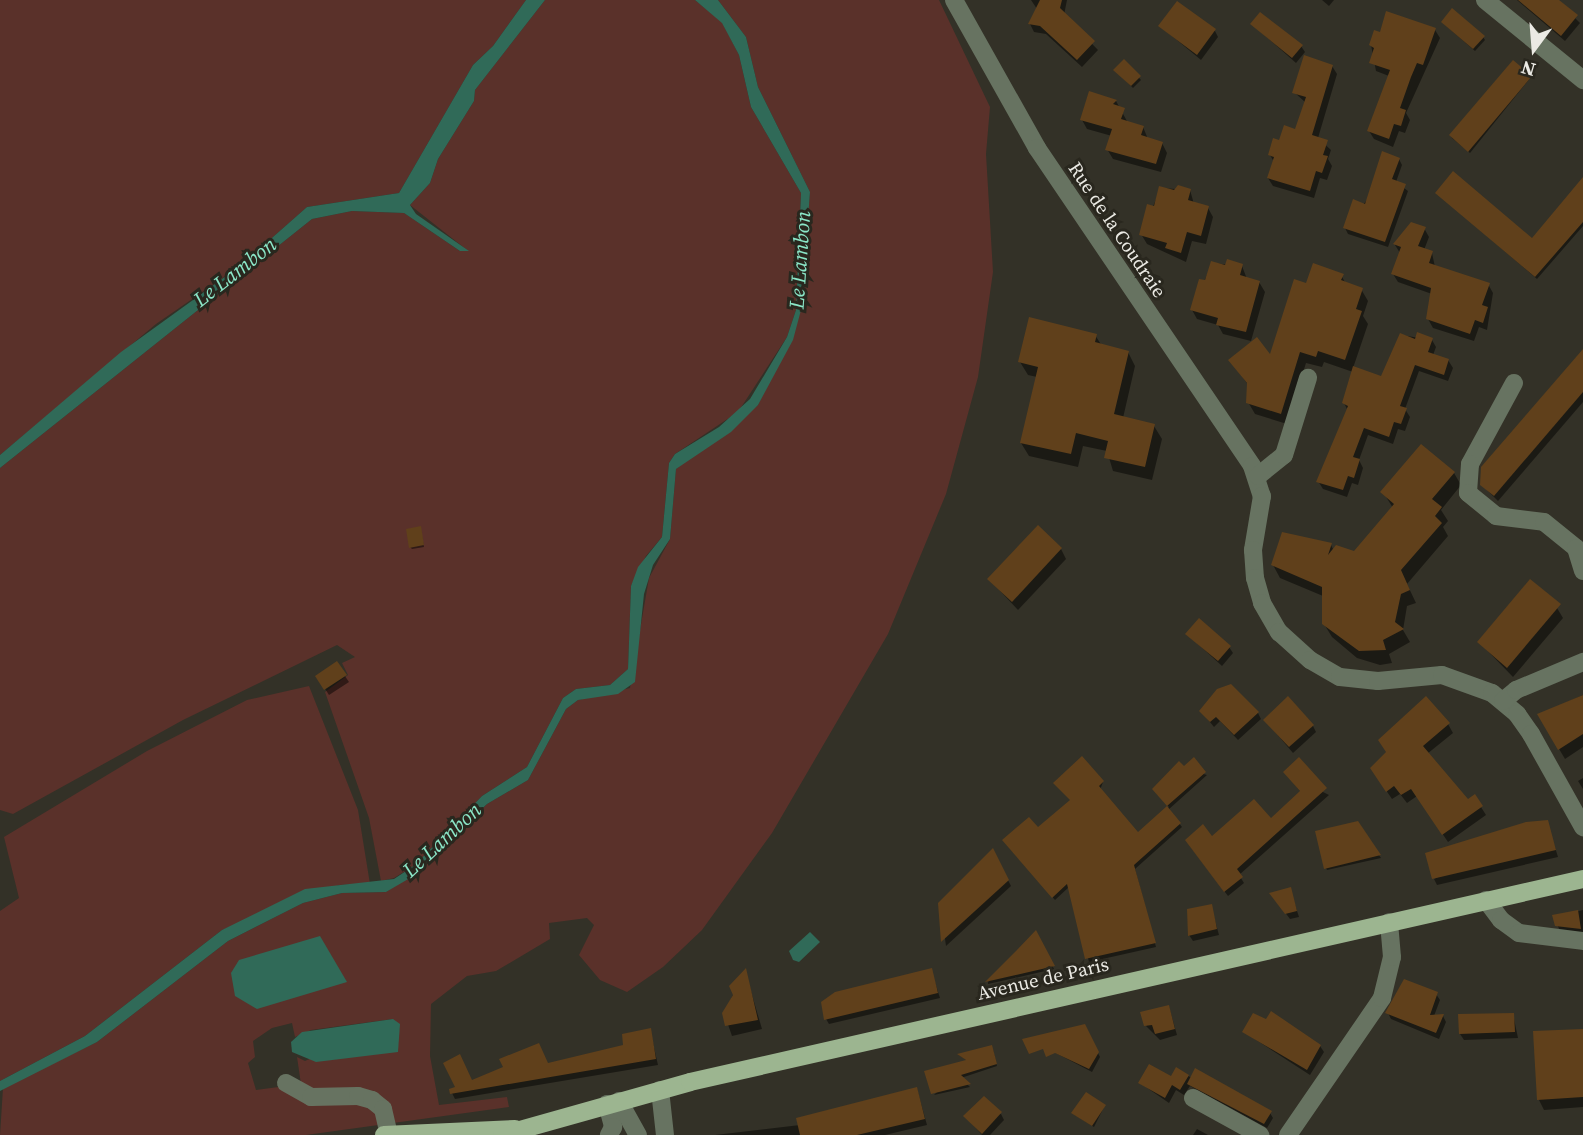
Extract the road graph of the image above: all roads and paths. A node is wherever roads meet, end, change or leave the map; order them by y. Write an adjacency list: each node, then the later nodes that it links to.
1 (954, 0): 6 (street, Rue de la Coudraie)
2 (1485, 0): 3 (street)
3 (1583, 80)
4 (1308, 377): 6 (street)
5 (1514, 383): 7 (street)
6 (1258, 476): 9 (street, Rue de la Coudraie)
7 (1583, 571)
8 (1583, 662): 9 (street)
9 (1503, 701): 10 (street, Rue de la Coudraie)
10 (1583, 827)
11 (1583, 879): 12 (main road, Avenue de Paris)
12 (1486, 900): 13 (main road, Avenue de Paris); 14 (street)
13 (1389, 922): 16 (main road, Avenue de Paris); 25 (street)
14 (1583, 941)
15 (286, 1083): 20 (street)
16 (660, 1090): 18 (main road, Avenue de Paris); 23 (street)
17 (1194, 1098): 24 (street)
18 (613, 1102): 19 (main road, Avenue de Paris); 21 (street); 22 (street)
19 (511, 1133): 20 (main road, Avenue de Paris)
20 (387, 1135)
21 (609, 1135)
22 (638, 1135)
23 (665, 1135)
24 (1260, 1135)
25 (1288, 1135)

